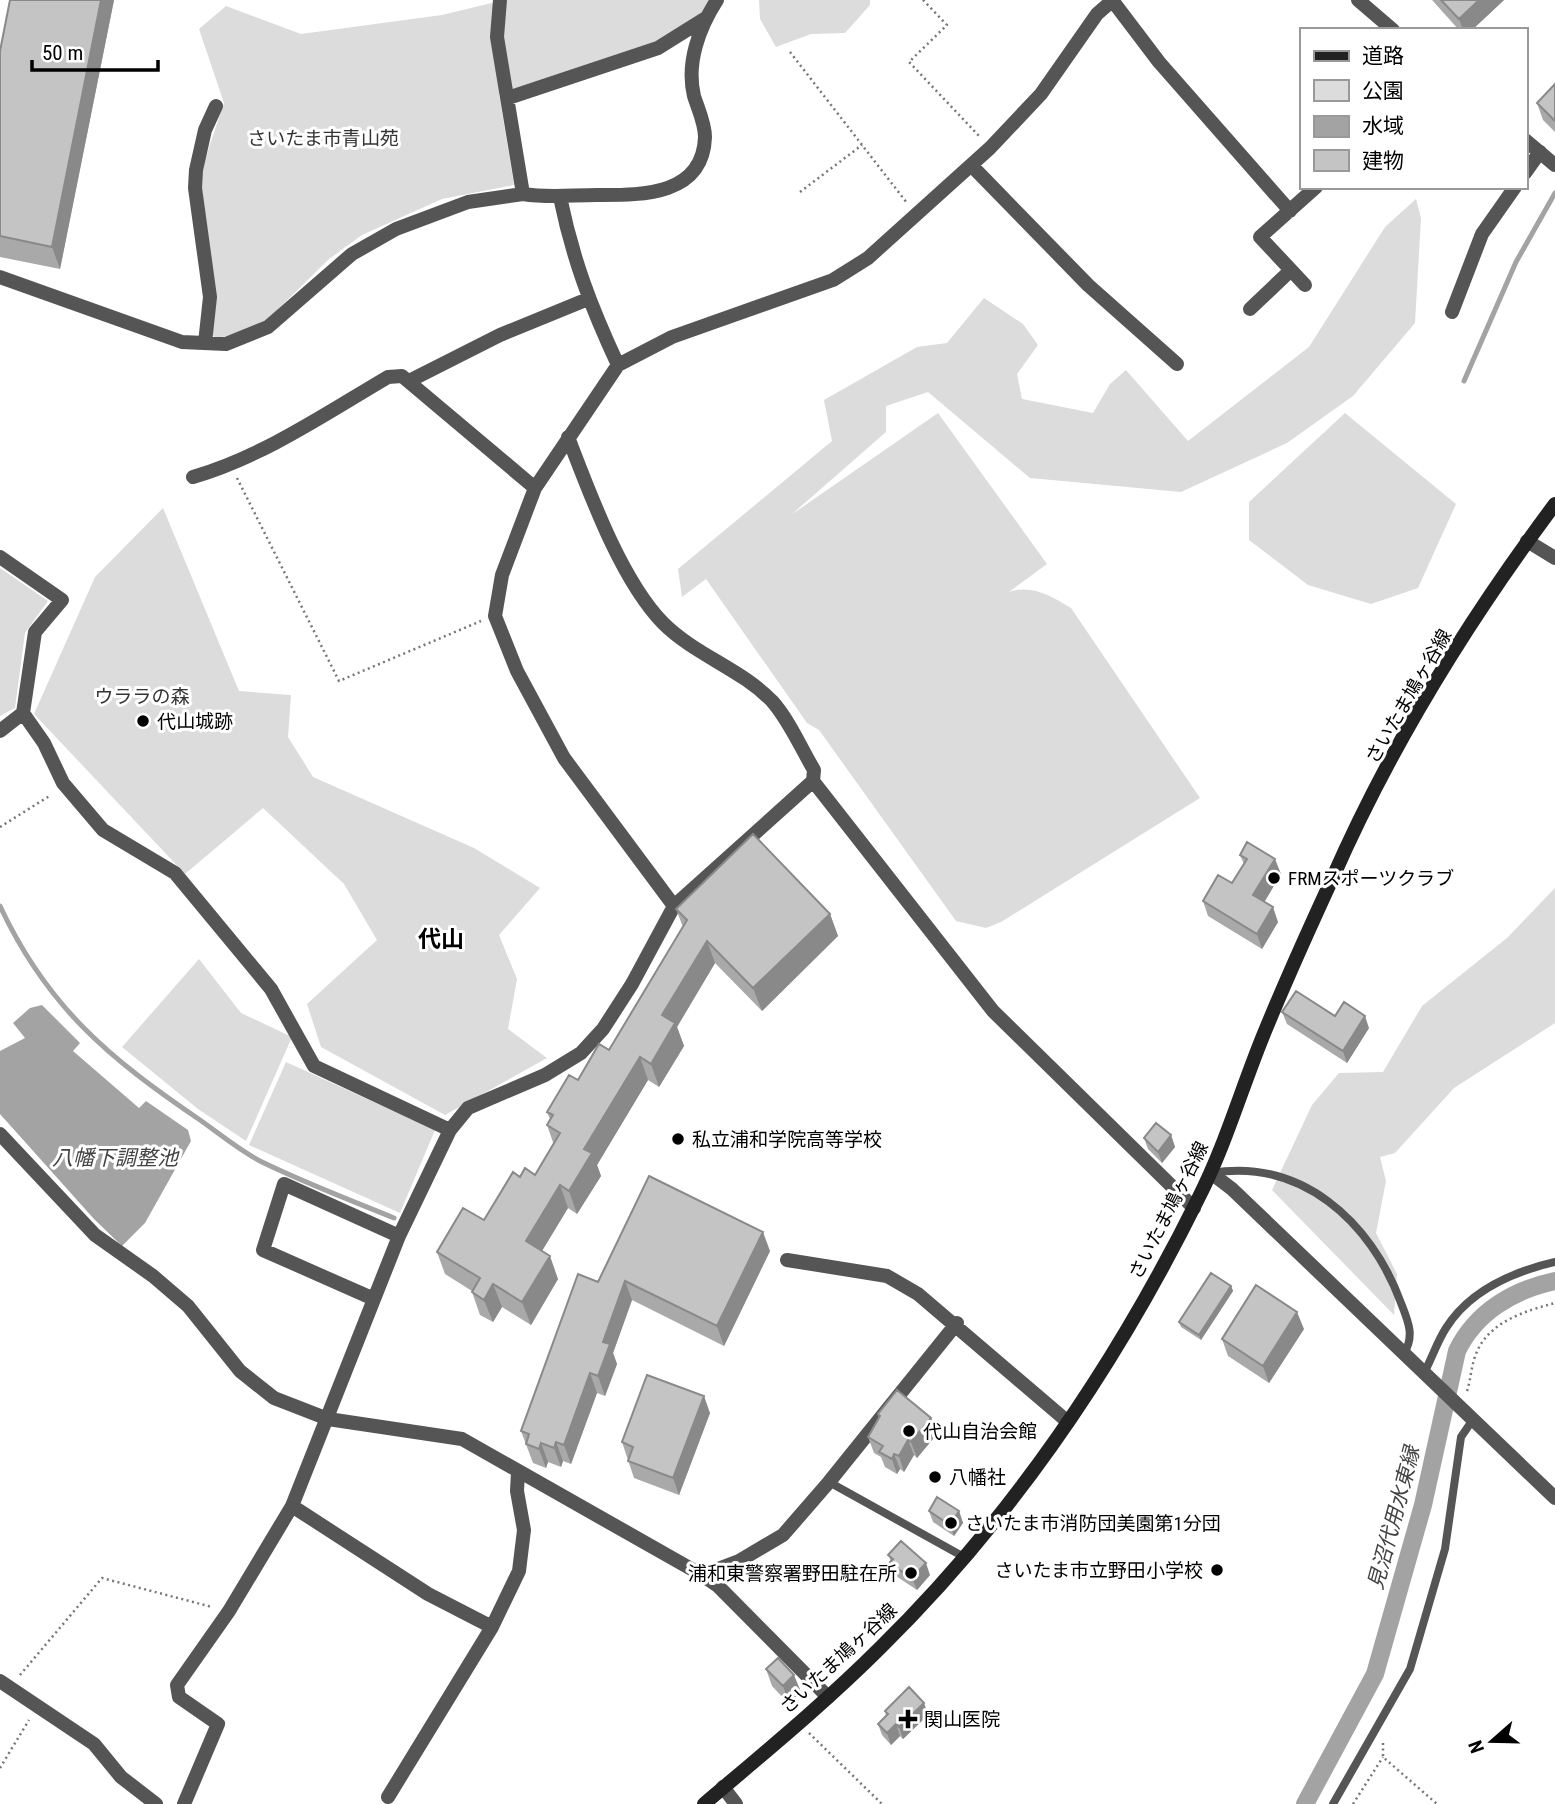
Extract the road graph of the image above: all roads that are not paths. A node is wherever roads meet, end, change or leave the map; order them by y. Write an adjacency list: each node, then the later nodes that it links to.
1 (500, 0): 7 (street)
2 (717, 0): 5 (street)
3 (1112, 0): 11 (street); 18 (street)
4 (1358, 0): 6 (street)
5 (706, 18): 7 (street); 17 (street)
6 (1392, 28)
7 (508, 98): 16 (street)
8 (216, 106): 25 (street)
9 (1527, 142): 10 (street)
10 (1540, 152): 12 (street); 13 (street)
11 (971, 165): 26 (street); 27 (street)
12 (1555, 165)
13 (1527, 170)
14 (1314, 189): 18 (street)
15 (1514, 189): 24 (street)
16 (523, 194): 17 (street); 25 (street)
17 (560, 197): 22 (street)
18 (1290, 211): 19 (street)
19 (1290, 271): 21 (street); 23 (street)
20 (0, 278): 25 (street)
21 (1305, 285)
22 (587, 299): 27 (street); 28 (street)
23 (1250, 309)
24 (1452, 312)
25 (205, 343)
26 (1177, 364)
27 (618, 365): 29 (street)
28 (409, 381): 30 (street); 31 (street)
29 (568, 438): 31 (street); 38 (street)
30 (193, 477)
31 (535, 488): 39 (street)
32 (1555, 504): 33 (main road, さいたま鳩ヶ谷線)
33 (1527, 541): 35 (street); 42 (main road, さいたま鳩ヶ谷線)
34 (0, 557): 36 (street)
35 (1555, 558)
36 (23, 713): 37 (street); 40 (street)
37 (0, 731)
38 (813, 780): 39 (street); 43 (street)
39 (674, 906): 40 (street)
40 (450, 1130): 44 (street)
41 (0, 1134): 52 (street)
42 (1211, 1173): 43 (main road, さいたま鳩ヶ谷線); 49 (street); 49 (lane)
43 (1194, 1208): 53 (main road, さいたま鳩ヶ谷線)
44 (404, 1227): 47 (street); 47 (street)
45 (787, 1260): 48 (street)
46 (1555, 1262): 50 (lane)
47 (374, 1299): 52 (street)
48 (957, 1324): 53 (street); 55 (street)
49 (1404, 1353): 50 (street)
50 (1429, 1376): 51 (street)
51 (1474, 1418): 56 (street); 69 (lane)
52 (328, 1419): 54 (street); 57 (street)
53 (1068, 1422): 58 (main road, さいたま鳩ヶ谷線)
54 (518, 1472): 59 (street); 60 (street)
55 (829, 1482): 58 (lane); 59 (street)
56 (1555, 1498)
57 (292, 1506): 60 (street); 66 (street)
58 (964, 1557): 62 (main road, さいたま鳩ヶ谷線)
59 (702, 1575): 62 (street)
60 (492, 1626): 64 (street)
61 (5, 1684): 65 (street)
62 (828, 1697): 63 (main road, さいたま鳩ヶ谷線)
63 (723, 1787): 67 (main road, さいたま鳩ヶ谷線); 68 (street)
64 (387, 1802)
65 (156, 1804)
66 (184, 1804)
67 (704, 1804)
68 (736, 1804)
69 (1333, 1804)

